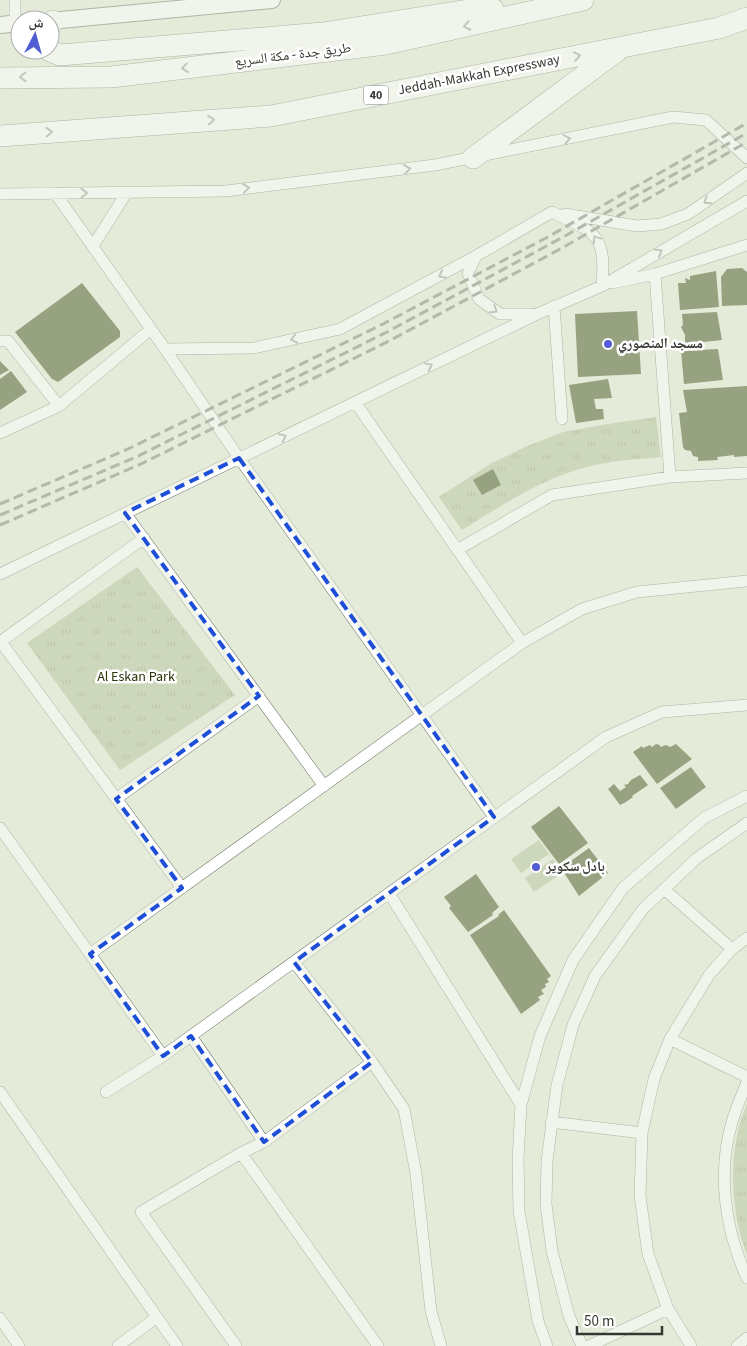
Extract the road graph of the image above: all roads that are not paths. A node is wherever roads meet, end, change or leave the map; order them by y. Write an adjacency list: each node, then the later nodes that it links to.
1 (272, 0): 5 (main road)
2 (583, 0): 3 (highway, طريق جدة - مكة السريع)
3 (515, 15): 7 (highway); 8 (highway, طريق جدة - مكة السريع, one-way to 8)
4 (747, 18): 6 (highway, Jeddah-Makkah Expressway / 40)
5 (60, 21)
6 (623, 47): 9 (highway, Jeddah-Makkah Expressway / 40, one-way to 6); 10 (highway)
7 (60, 55)
8 (0, 78)
9 (0, 136)
10 (473, 158): 11 (street, one-way to 11); 13 (street, one-way to 10)
11 (747, 158)
12 (747, 173): 17 (street, one-way to 17)
13 (127, 192): 14 (street, one-way to 13); 19 (street)
14 (55, 193): 15 (street); 19 (street)
15 (0, 194)
16 (747, 201): 22 (street, one-way to 16)
17 (552, 212): 20 (street); 22 (street, one-way to 17)
18 (747, 245): 21 (street)
19 (93, 246): 25 (street)
20 (476, 256): 24 (street, one-way to 24); 27 (street, one-way to 27)
21 (656, 274): 22 (street); 34 (street)
22 (602, 286): 23 (street)
23 (554, 306): 24 (street); 30 (street)
24 (536, 314): 28 (street, one-way to 24)
25 (151, 328): 27 (street); 29 (street)
26 (0, 341): 29 (street)
27 (165, 350): 32 (street)
28 (355, 402): 32 (street, one-way to 28); 37 (street)
29 (59, 406): 31 (street)
30 (562, 419)
31 (0, 433)
32 (239, 458): 35 (street); 44 (street)
33 (747, 472): 34 (street)
34 (670, 476): 37 (street)
35 (125, 513): 36 (street); 38 (street)
36 (144, 538): 40 (street); 42 (street)
37 (457, 550): 41 (street)
38 (0, 574)
39 (747, 581): 41 (street)
40 (0, 642): 47 (street)
41 (522, 643): 44 (street)
42 (259, 696): 45 (street); 47 (street)
43 (747, 705): 48 (street)
44 (421, 716): 45 (street); 48 (street)
45 (324, 786): 51 (street)
46 (747, 796): 66 (street)
47 (116, 799): 51 (street)
48 (494, 817): 53 (street)
49 (747, 823): 52 (street)
50 (0, 828): 56 (street)
51 (182, 888): 56 (street)
52 (664, 889): 55 (street); 67 (street)
53 (389, 892): 57 (street); 66 (street)
54 (747, 938): 55 (street)
55 (732, 949): 59 (street)
56 (90, 954): 60 (street)
57 (294, 962): 58 (street); 61 (street)
58 (191, 1036): 60 (street); 69 (street)
59 (670, 1039): 62 (street); 68 (street)
60 (163, 1056): 65 (street)
61 (372, 1062): 69 (street); 81 (street)
62 (747, 1077)
63 (747, 1082): 71 (street)
64 (0, 1092): 73 (street)
65 (106, 1092)
66 (521, 1105): 82 (street)
67 (551, 1122): 68 (street); 83 (street)
68 (642, 1133): 72 (street)
69 (264, 1142): 70 (street)
70 (241, 1153): 79 (street); 80 (street)
71 (747, 1278)
72 (668, 1310): 84 (street); 85 (street)
73 (157, 1317): 77 (street); 78 (street)
74 (0, 1318): 76 (street)
75 (747, 1338): 86 (street)
76 (20, 1346)
77 (118, 1346)
78 (177, 1346)
79 (236, 1346)
80 (378, 1346)
81 (441, 1346)
82 (547, 1346)
83 (582, 1346)
84 (588, 1346)
85 (691, 1346)
86 (737, 1346)

